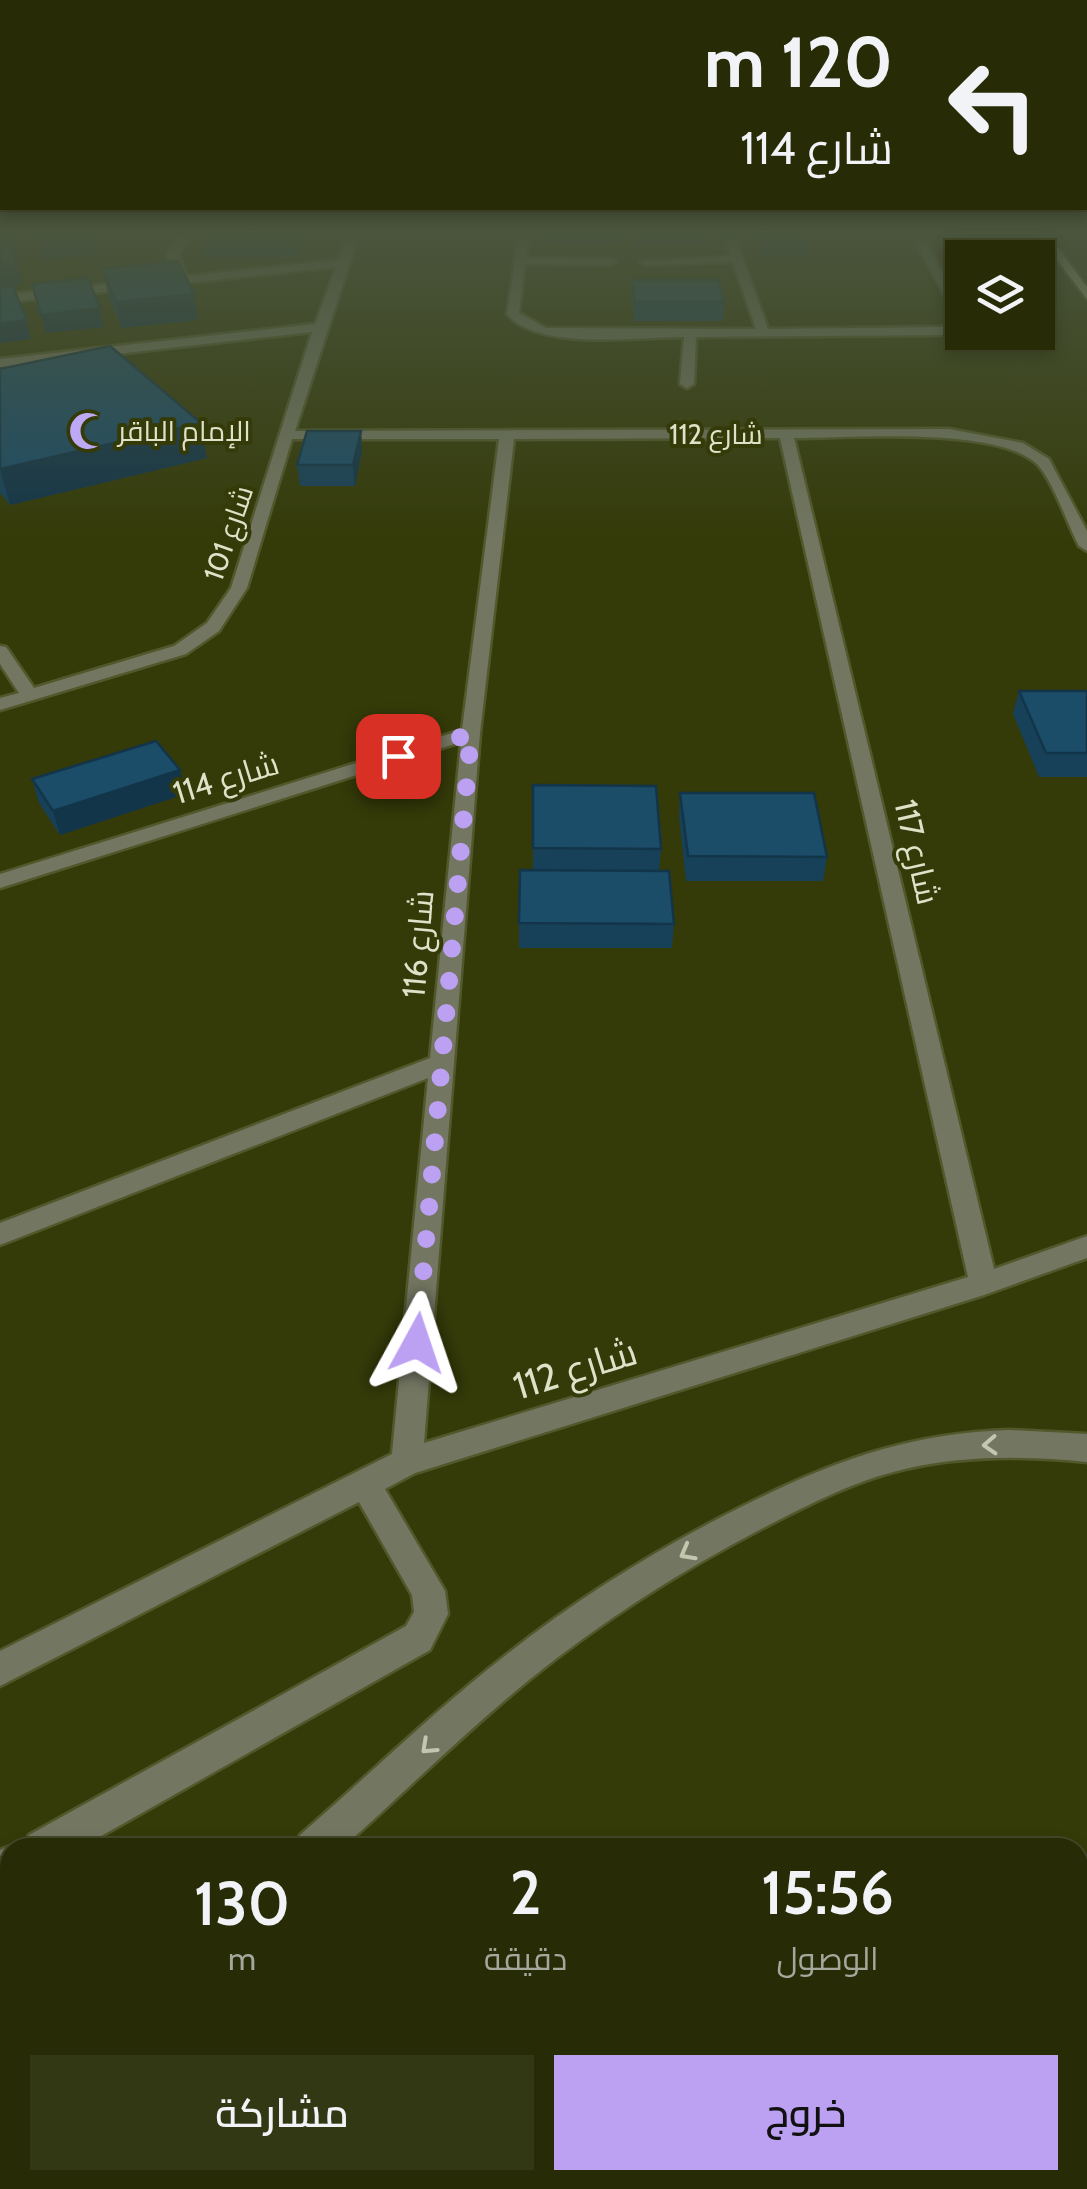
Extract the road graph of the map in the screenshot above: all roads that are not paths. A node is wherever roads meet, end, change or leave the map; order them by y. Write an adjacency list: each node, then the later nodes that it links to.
1 (232, 336): 4 (street)
2 (317, 336): 8 (street, شارع 101)
3 (690, 336): 5 (street)
4 (0, 363)
5 (688, 384)
6 (507, 434): 7 (street, شارع 112); 8 (street, شارع 112); 13 (street, شارع 116)
7 (786, 434): 9 (street, شارع 112); 18 (street, شارع 117)
8 (288, 435): 11 (street, شارع 101)
9 (1087, 546)
10 (1, 653): 11 (street)
11 (30, 696): 12 (street, شارع 101)
12 (0, 704)
13 (471, 734): 14 (street, شارع 114); 15 (street, شارع 116)
14 (0, 880)
15 (440, 1064): 16 (street); 20 (street, شارع 116)
16 (0, 1234)
17 (1087, 1248): 18 (street, شارع 112)
18 (984, 1284): 20 (street, شارع 112)
19 (1087, 1448): 24 (street, one-way to 24)
20 (407, 1462): 21 (street, شارع 112)
21 (365, 1484): 22 (street, شارع 112); 23 (street)
22 (0, 1669)
23 (60, 1838)
24 (323, 1838)

